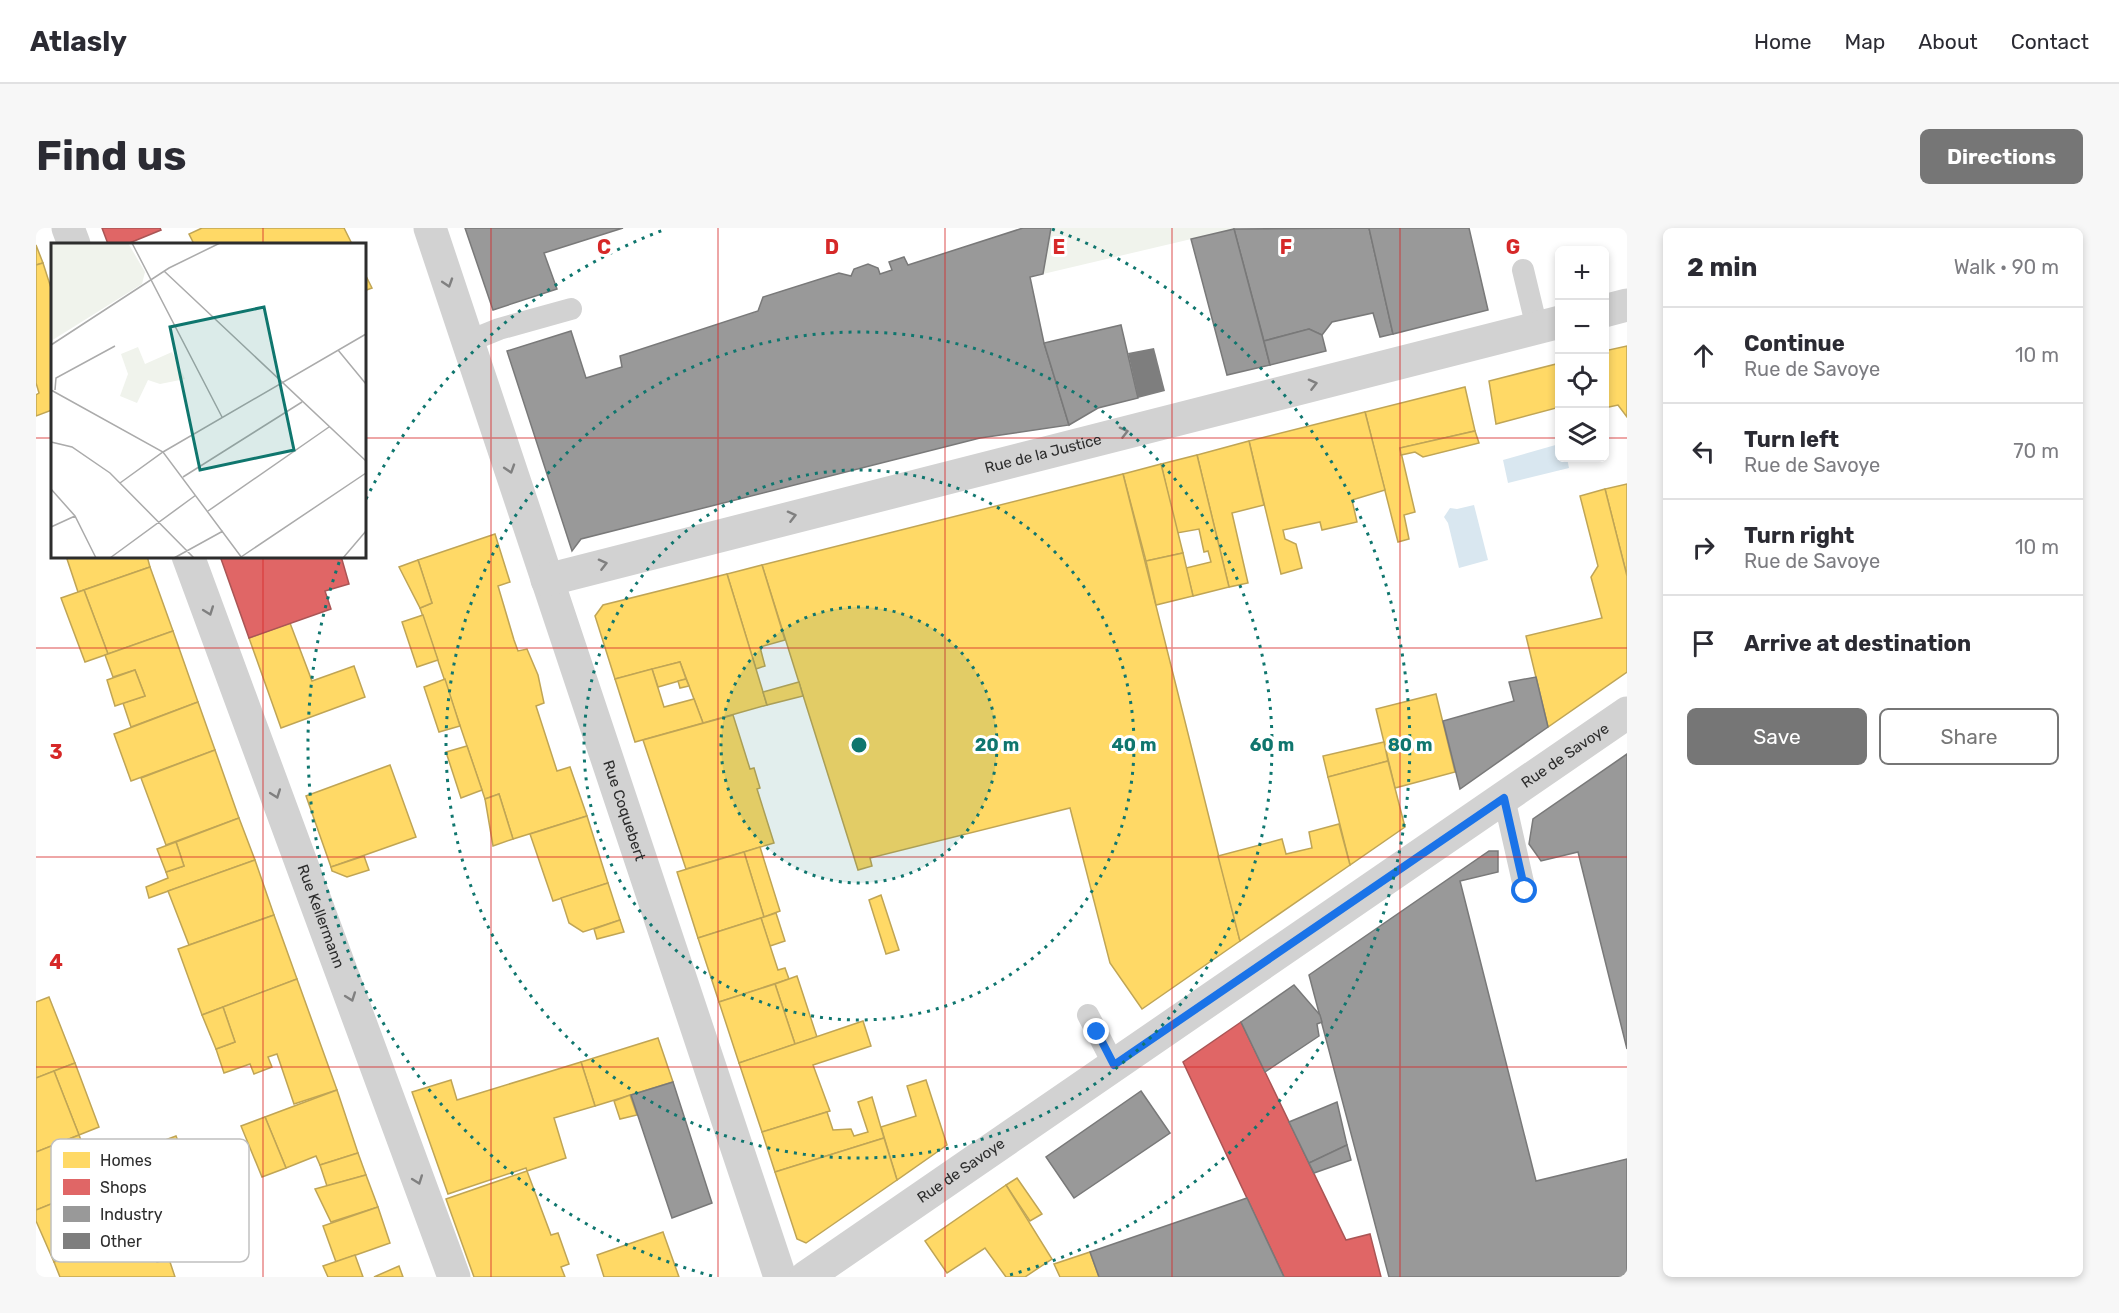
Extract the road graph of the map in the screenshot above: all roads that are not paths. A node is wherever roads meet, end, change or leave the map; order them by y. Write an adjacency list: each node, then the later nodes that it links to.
1 (68, 228): 3 (street)
2 (430, 228): 9 (street, Rue Coquebert, one-way to 9)
3 (74, 243)
4 (1523, 270): 8 (lane, Rue de la Justice)
5 (1627, 305): 7 (street)
6 (572, 309): 9 (lane)
7 (1609, 309)
8 (1548, 325): 11 (street, Rue de la Justice, one-way to 8)
9 (467, 342): 11 (street, Rue Coquebert, one-way to 11)
10 (189, 558): 17 (street, Rue Kellermann, one-way to 17)
11 (547, 580): 18 (street, Rue Coquebert)
12 (1627, 713): 13 (street, Rue de Savoye)
13 (1504, 798): 14 (lane); 16 (street, Rue de Savoye)
14 (1525, 891)
15 (1088, 1015): 16 (lane)
16 (1114, 1065): 19 (street, Rue de Savoye)
17 (454, 1277)
18 (780, 1277)
19 (806, 1277)

